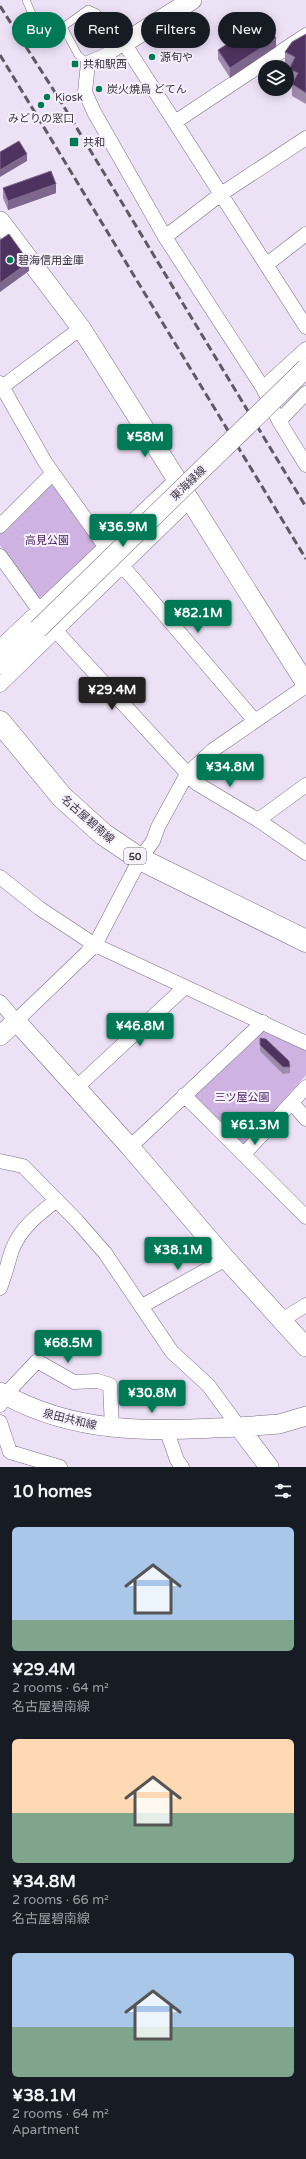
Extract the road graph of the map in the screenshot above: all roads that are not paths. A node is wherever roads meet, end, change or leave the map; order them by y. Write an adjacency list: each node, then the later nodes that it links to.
1 (26, 0): 3 (lane)
2 (192, 0): 8 (street)
3 (31, 12)
4 (84, 12): 5 (lane)
5 (95, 12)
6 (66, 33): 11 (lane)
7 (306, 35): 12 (street)
8 (133, 37)
9 (116, 48): 11 (street)
10 (127, 48): 12 (street)
11 (88, 63): 17 (street)
12 (175, 122): 14 (street)
13 (306, 138): 14 (street)
14 (221, 194): 17 (street); 18 (street)
15 (0, 221): 20 (street)
16 (306, 234): 18 (street)
17 (165, 237): 24 (street)
18 (266, 265): 19 (street)
19 (306, 327)
20 (81, 328): 23 (street); 29 (street)
21 (306, 349): 24 (street)
22 (306, 368): 36 (street, 東海緑線, bridge)
23 (1, 385): 28 (street)
24 (263, 388): 26 (street)
25 (306, 393): 26 (street)
26 (279, 421): 27 (street)
27 (306, 465)
28 (53, 473): 31 (street); 32 (street)
29 (176, 479): 30 (street); 32 (street)
30 (190, 500): 34 (street); 40 (street)
31 (0, 526)
32 (105, 546): 34 (street); 35 (street)
33 (0, 556): 35 (street)
34 (120, 566): 36 (street); 41 (street)
35 (39, 610): 37 (street)
36 (47, 630): 38 (street, 東海緑線); 39 (street); 43 (street)
37 (0, 647)
38 (0, 665)
39 (0, 685)
40 (306, 685): 41 (street)
41 (255, 721): 43 (street)
42 (0, 722): 47 (main road, 名古屋碧南線 / 50)
43 (187, 774): 45 (street); 47 (street)
44 (306, 785): 45 (street)
45 (258, 820): 46 (street)
46 (306, 853)
47 (140, 859): 49 (main road, 名古屋碧南線 / 50); 50 (street)
48 (0, 877): 50 (street)
49 (306, 941)
50 (95, 945): 51 (street); 53 (street)
51 (185, 987): 54 (street); 57 (street)
52 (0, 1002): 53 (street)
53 (16, 1021): 55 (street); 57 (street)
54 (263, 1022): 56 (street); 59 (street)
55 (0, 1036)
56 (306, 1043)
57 (77, 1087): 62 (street)
58 (306, 1088): 60 (street)
59 (184, 1095): 62 (street); 63 (street)
60 (292, 1102): 61 (street); 63 (street)
61 (306, 1119)
62 (130, 1147): 67 (street)
63 (244, 1154): 66 (street)
64 (0, 1161): 65 (street)
65 (57, 1200): 68 (street); 70 (street)
66 (306, 1217)
67 (226, 1259): 70 (street); 71 (street)
68 (0, 1288)
69 (306, 1305): 71 (street)
70 (142, 1306): 76 (street)
71 (282, 1320): 72 (street)
72 (306, 1347)
73 (2, 1398): 77 (street, 泉田共和線); 77 (street)
74 (306, 1416): 76 (street, 泉田共和線)
75 (0, 1422): 79 (street)
76 (239, 1427): 78 (street, 泉田共和線); 81 (street)
77 (112, 1428): 78 (street, 泉田共和線)
78 (166, 1429): 80 (street)
79 (60, 1467)
80 (182, 1467)
81 (269, 1467)

